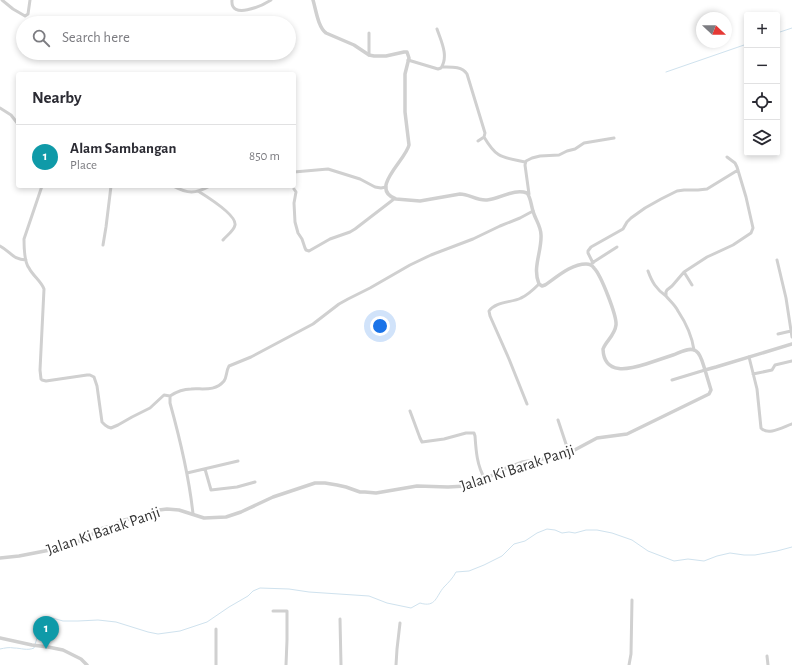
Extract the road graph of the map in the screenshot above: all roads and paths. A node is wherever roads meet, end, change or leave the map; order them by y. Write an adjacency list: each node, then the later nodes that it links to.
1 (2, 0): 2 (street)
2 (30, 0)
3 (232, 0): 4 (street)
4 (271, 0)
5 (313, 0): 8 (street)
6 (438, 29): 10 (street)
7 (369, 32): 8 (street)
8 (369, 55): 9 (street)
9 (408, 60): 10 (street); 20 (street)
10 (442, 67): 13 (street)
11 (0, 108): 12 (street)
12 (16, 121)
13 (484, 137): 15 (street); 17 (street)
14 (614, 138): 17 (street)
15 (478, 141)
16 (727, 157): 18 (street)
17 (525, 162): 27 (street)
18 (738, 170): 36 (street); 38 (street)
19 (296, 172): 20 (street)
20 (386, 187): 28 (street)
21 (41, 188): 34 (street)
22 (110, 188): 32 (street)
23 (177, 188): 26 (street)
24 (205, 188): 26 (street)
25 (294, 189): 28 (street)
26 (198, 191): 30 (street)
27 (529, 194): 28 (street); 29 (street)
28 (394, 199)
29 (533, 211): 39 (street); 52 (street)
30 (223, 240)
31 (0, 246): 34 (street)
32 (103, 246)
33 (617, 247): 36 (street)
34 (26, 260): 52 (street)
35 (777, 260): 42 (street)
36 (592, 264): 39 (street); 46 (street)
37 (648, 271): 41 (street)
38 (684, 272): 40 (street); 41 (street)
39 (539, 284): 53 (street)
40 (692, 285)
41 (666, 296): 46 (street)
42 (791, 331): 43 (street); 44 (street)
43 (778, 334)
44 (792, 337)
45 (792, 344): 47 (street)
46 (694, 350): 49 (street)
47 (749, 357): 49 (street); 50 (street)
48 (792, 361): 50 (street)
49 (705, 370): 51 (street); 57 (street, Jalan Ki Barak Panji)
50 (753, 374): 56 (street)
51 (672, 380)
52 (170, 396): 60 (street)
53 (527, 404)
54 (410, 411): 61 (street)
55 (558, 420): 57 (street)
56 (792, 424)
57 (569, 453): 61 (street, Jalan Ki Barak Panji)
58 (238, 461): 59 (street)
59 (205, 469): 60 (street); 62 (street)
60 (187, 473): 63 (street)
61 (485, 479): 63 (street, Jalan Ki Barak Panji)
62 (255, 482)
63 (194, 514): 64 (street, Jalan Ki Barak Panji)
64 (0, 558)
65 (632, 600): 77 (street)
66 (273, 611): 74 (street)
67 (340, 619): 75 (street)
68 (400, 623): 76 (street)
69 (216, 628): 73 (street)
70 (0, 638): 72 (street)
71 (767, 656): 78 (street)
72 (87, 665)
73 (216, 665)
74 (286, 665)
75 (341, 665)
76 (396, 665)
77 (629, 665)
78 (768, 665)

